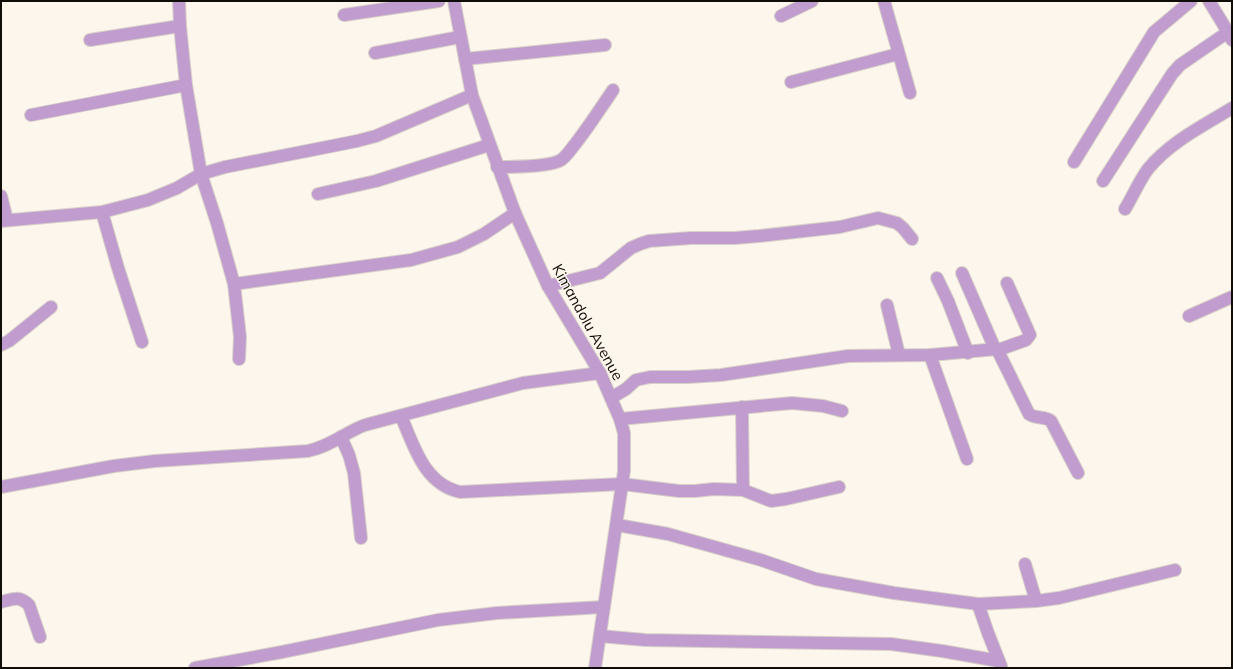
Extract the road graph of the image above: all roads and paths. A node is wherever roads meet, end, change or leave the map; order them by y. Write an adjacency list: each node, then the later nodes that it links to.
1 (179, 1): 10 (street)
2 (439, 1): 8 (street)
3 (454, 1): 12 (street, Kimandolu Avenue)
4 (812, 1): 9 (street)
5 (884, 1): 16 (street)
6 (1191, 1): 26 (street)
7 (1209, 1): 11 (street)
8 (344, 15)
9 (781, 16)
10 (180, 26): 13 (street); 19 (street)
11 (1230, 36): 29 (street)
12 (460, 37): 15 (street); 17 (street, Kimandolu Avenue)
13 (90, 40)
14 (605, 45): 17 (street)
15 (375, 53)
16 (898, 54): 18 (street); 21 (street)
17 (465, 59): 22 (street, Kimandolu Avenue)
18 (791, 82)
19 (186, 85): 24 (street); 28 (street)
20 (613, 90): 27 (street)
21 (910, 93)
22 (472, 94): 25 (street, Kimandolu Avenue); 28 (street)
23 (1232, 108): 32 (street)
24 (31, 115)
25 (489, 145): 27 (street, Kimandolu Avenue); 30 (street)
26 (1074, 162)
27 (497, 167): 34 (street, Kimandolu Avenue)
28 (201, 174): 33 (street); 40 (street)
29 (1104, 181)
30 (318, 194)
31 (1, 196): 35 (street)
32 (1125, 209)
33 (102, 212): 35 (street); 46 (street)
34 (515, 213): 40 (street); 41 (street, Kimandolu Avenue)
35 (4, 220)
36 (912, 239): 41 (street)
37 (962, 273): 48 (street)
38 (937, 278): 49 (street)
39 (1007, 283): 48 (street)
40 (234, 284): 52 (street)
41 (548, 286): 53 (street, Kimandolu Avenue)
42 (1232, 297): 45 (street)
43 (887, 305): 50 (street)
44 (51, 307): 47 (street)
45 (1189, 316)
46 (142, 342)
47 (1, 345)
48 (997, 350): 49 (street); 61 (street)
49 (968, 352): 51 (street)
50 (899, 355): 51 (street); 54 (street)
51 (930, 355): 60 (street)
52 (239, 359)
53 (600, 373): 54 (street, Kimandolu Avenue); 57 (street)
54 (611, 398): 58 (street, Kimandolu Avenue)
55 (742, 407): 56 (street); 58 (street); 65 (street)
56 (842, 411)
57 (401, 416): 59 (street); 62 (street)
58 (620, 419): 62 (street, Kimandolu Avenue)
59 (341, 437): 63 (street); 67 (street)
60 (967, 459)
61 (1078, 473)
62 (622, 484): 65 (street); 66 (street, Kimandolu Avenue)
63 (1, 487)
64 (839, 487): 65 (street)
65 (744, 490)
66 (617, 524): 72 (street); 73 (street, Kimandolu Avenue)
67 (362, 538)
68 (1025, 564): 70 (street)
69 (1175, 570): 70 (street)
70 (1036, 601): 72 (street)
71 (1, 602): 75 (street)
72 (978, 604): 76 (street)
73 (604, 607): 74 (street, Kimandolu Avenue); 77 (street)
74 (600, 636): 76 (street); 78 (street, Kimandolu Avenue)
75 (40, 637)
76 (1001, 664)
77 (195, 668)
78 (595, 668)

